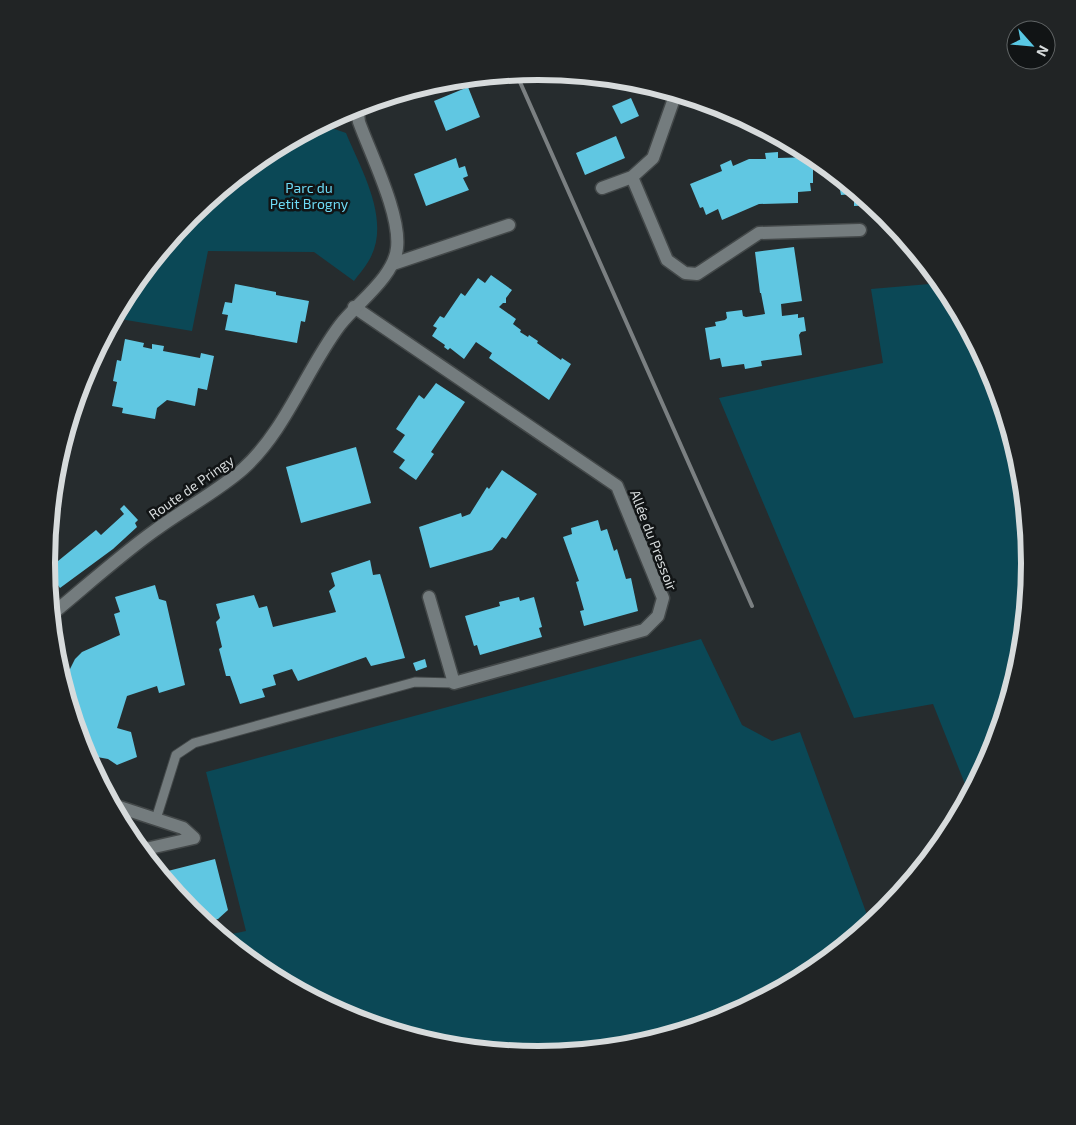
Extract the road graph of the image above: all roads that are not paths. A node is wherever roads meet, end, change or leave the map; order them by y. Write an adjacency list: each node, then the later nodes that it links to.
1 (674, 99): 3 (street)
2 (358, 114): 7 (street, Route de Pringy)
3 (632, 177): 4 (street); 6 (street)
4 (602, 188)
5 (509, 225): 7 (street)
6 (860, 230)
7 (393, 264): 8 (street, Route de Pringy)
8 (354, 307): 10 (street, Route de Pringy); 11 (street, Allée du Pressoir)
9 (429, 597): 11 (street)
10 (57, 610)
11 (454, 683): 13 (lane)
12 (123, 808): 13 (street)
13 (156, 819): 14 (street)
14 (149, 848)

